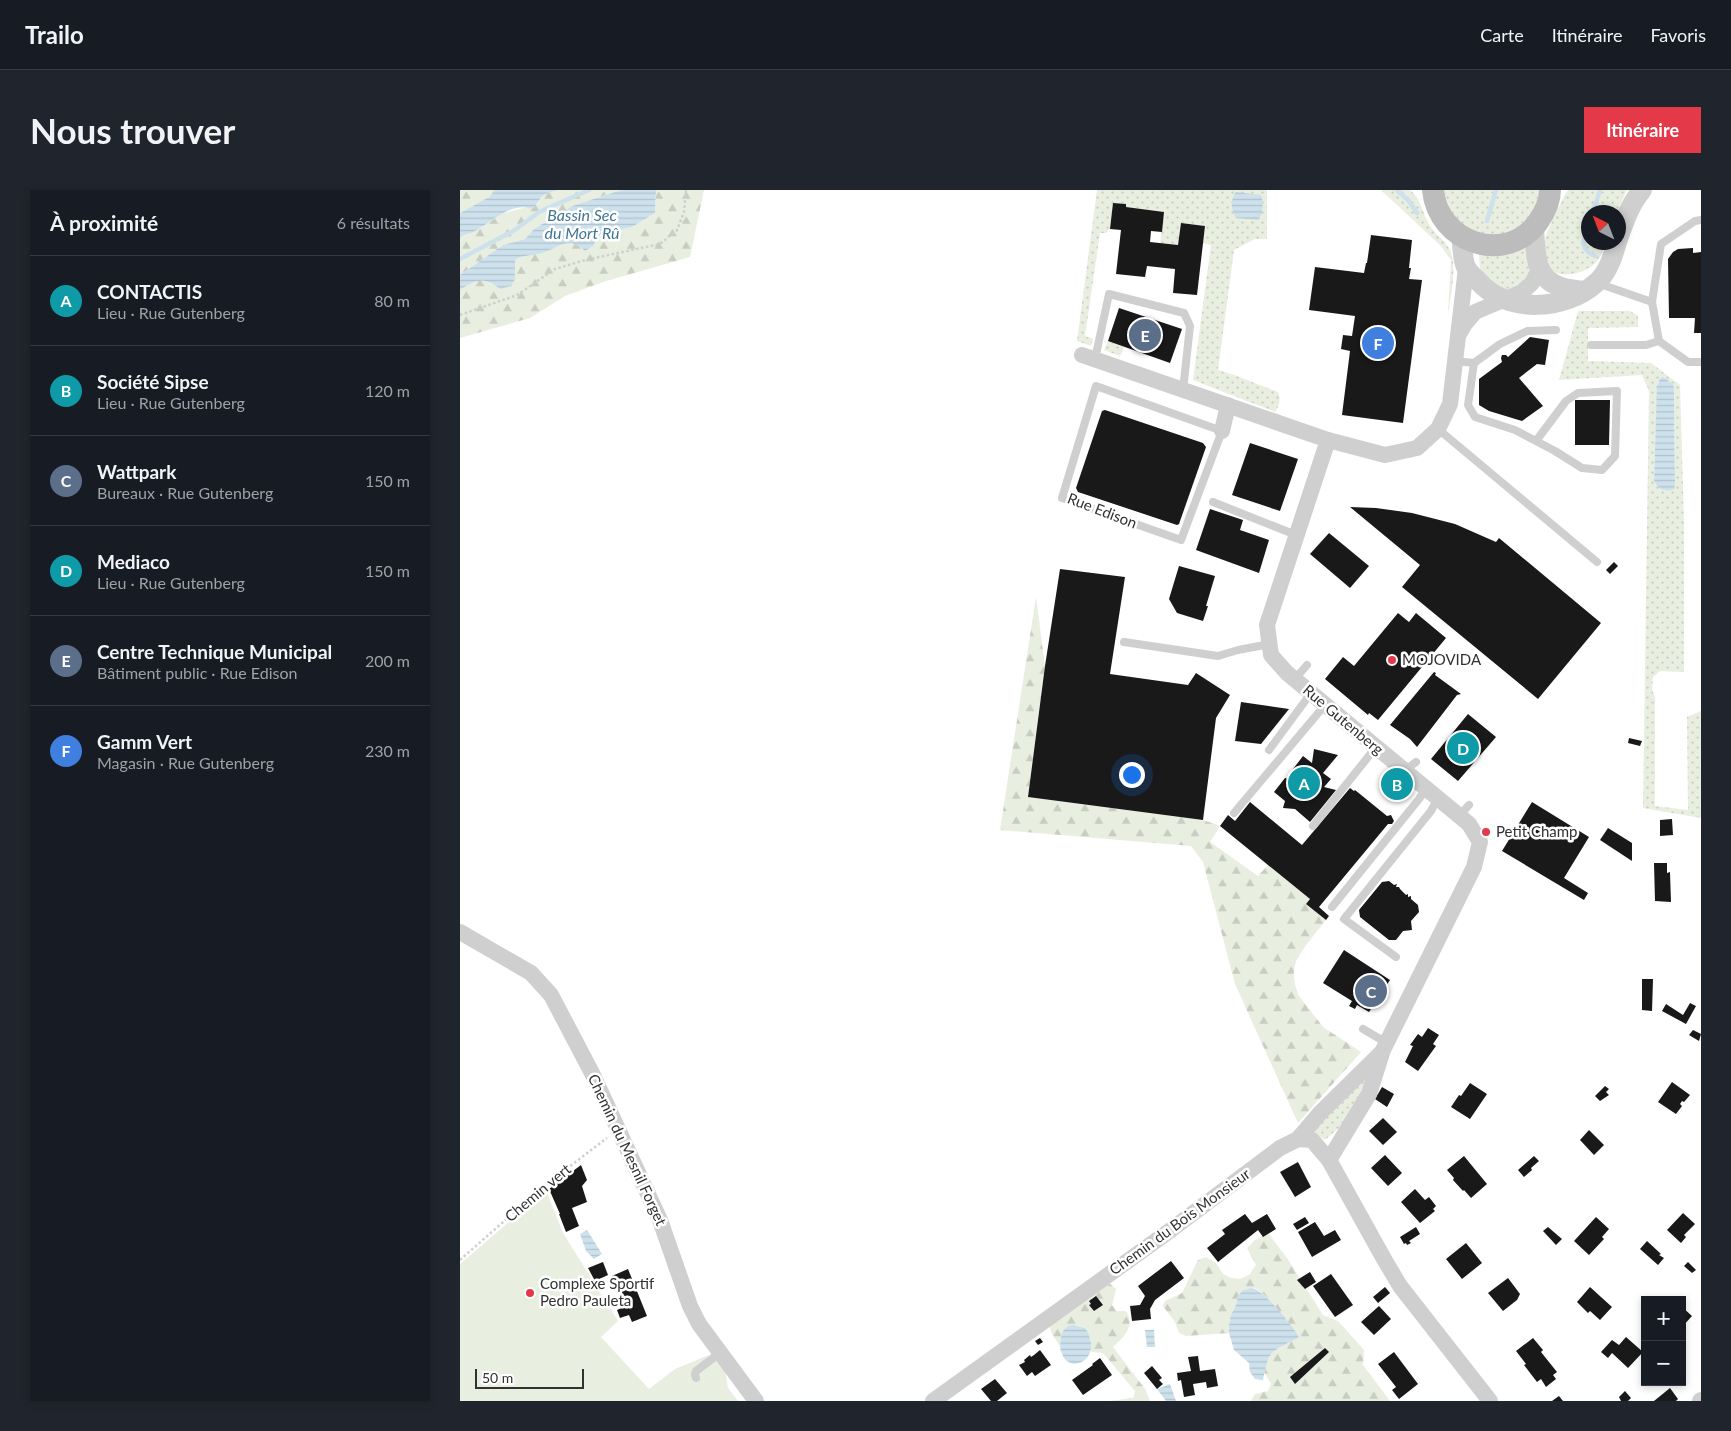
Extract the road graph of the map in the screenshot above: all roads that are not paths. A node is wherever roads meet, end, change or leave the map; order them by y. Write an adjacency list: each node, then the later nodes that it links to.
1 (1642, 190): 4 (street)
2 (1432, 191): 7 (main road)
3 (1552, 192): 6 (main road)
4 (1626, 218)
5 (1701, 220): 13 (lane)
6 (1534, 228): 7 (main road); 10 (street)
7 (1461, 237): 9 (street)
8 (1615, 250): 11 (street)
9 (1466, 268): 12 (street); 15 (street)
10 (1539, 269): 11 (street); 12 (street)
11 (1590, 287): 12 (street); 13 (lane)
12 (1506, 300): 15 (street)
13 (1652, 302): 16 (lane)
14 (1556, 330): 21 (lane)
15 (1458, 336): 19 (street)
16 (1659, 341): 17 (lane); 20 (lane)
17 (1591, 345)
18 (1088, 357): 22 (street); 22 (lane)
19 (1455, 361): 21 (lane); 24 (street)
20 (1701, 362)
21 (1474, 363): 27 (lane)
22 (1183, 390): 23 (street)
23 (1228, 405): 25 (street, Rue Edison); 26 (street)
24 (1438, 429): 26 (street); 30 (lane)
25 (1222, 431): 25 (lane, Rue Edison)
26 (1328, 440): 29 (street, Rue Gutenberg)
27 (1536, 441): 27 (lane)
28 (1213, 502): 29 (lane)
29 (1296, 535): 32 (street, Rue Gutenberg)
30 (1598, 562)
31 (1124, 642): 32 (lane)
32 (1270, 644): 34 (street, Rue Gutenberg)
33 (1307, 665): 34 (lane)
34 (1294, 680): 35 (street, Rue Gutenberg)
35 (1311, 693): 36 (street, Rue Gutenberg); 38 (lane)
36 (1325, 705): 37 (street, Rue Gutenberg); 40 (lane)
37 (1376, 747): 39 (street, Rue Gutenberg); 41 (lane)
38 (1269, 750)
39 (1432, 794): 42 (lane); 44 (lane); 46 (street, Rue Gutenberg)
40 (1234, 813)
41 (1313, 826)
42 (1332, 907)
43 (460, 932): 49 (street, Chemin du Mesnil Forget)
44 (1396, 957)
45 (1363, 1029): 46 (lane)
46 (1384, 1047): 47 (street, Rue Gutenberg); 48 (street)
47 (1298, 1139): 48 (street); 52 (street, Chemin du Bois Monsieur)
48 (1330, 1160): 53 (street)
49 (720, 1353): 50 (lane); 51 (street, Chemin du Mesnil Forget)
50 (696, 1378)
51 (756, 1401)
52 (933, 1401)
53 (1490, 1401)

